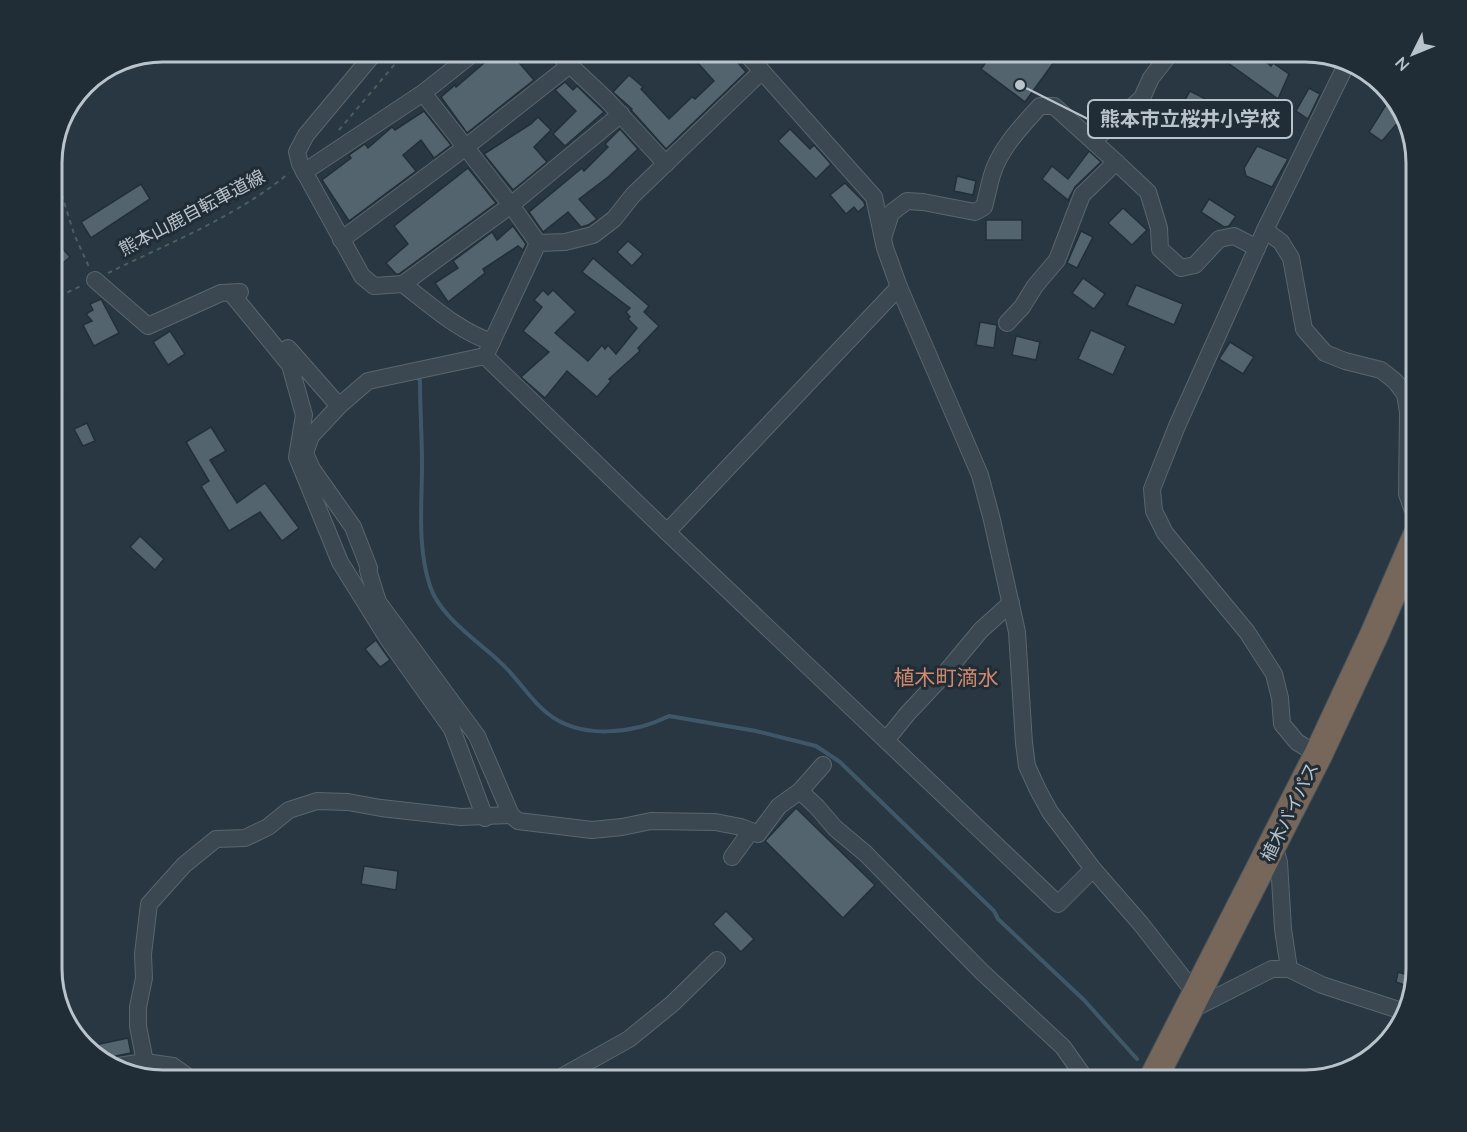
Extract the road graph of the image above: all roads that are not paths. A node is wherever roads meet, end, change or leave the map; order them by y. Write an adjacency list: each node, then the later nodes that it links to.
1 (367, 62): 15 (street)
2 (462, 62): 9 (street)
3 (567, 62): 6 (street)
4 (754, 62): 8 (street)
5 (1163, 62): 11 (street)
6 (570, 65): 10 (street); 12 (street)
7 (1344, 70): 17 (street)
8 (762, 71): 14 (street); 18 (street)
9 (423, 93): 12 (street); 15 (street)
10 (621, 114): 14 (street); 16 (street)
11 (1093, 141): 13 (street); 18 (street)
12 (466, 147): 16 (street); 19 (street)
13 (1116, 162): 21 (street); 26 (street)
14 (666, 164): 20 (street)
15 (302, 168): 19 (street)
16 (511, 205): 20 (street); 23 (street)
17 (1265, 230): 21 (street); 28 (street)
18 (883, 239): 24 (street)
19 (341, 240): 23 (street)
20 (538, 243): 27 (street)
21 (1257, 248): 34 (street)
22 (95, 279): 25 (street)
23 (403, 284): 27 (street)
24 (899, 287): 30 (street); 32 (street)
25 (231, 293): 29 (street); 38 (street)
26 (1007, 323)
27 (488, 349): 29 (street); 30 (street)
28 (1406, 400)
29 (339, 406): 37 (street)
30 (667, 532): 33 (street)
31 (1406, 561): 34 (highway, 植木バイパス)
32 (1011, 603): 33 (street); 42 (street)
33 (887, 739): 42 (street)
34 (1318, 755): 40 (highway, 植木バイパス)
35 (822, 765): 36 (street)
36 (800, 792): 39 (street); 51 (street)
37 (511, 815): 38 (street); 39 (street)
38 (485, 818): 47 (street)
39 (751, 831): 41 (street)
40 (1274, 845): 44 (street); 45 (highway, 植木バイパス)
41 (732, 857)
42 (1093, 868): 45 (street)
43 (717, 960): 50 (street)
44 (1289, 969): 45 (street); 46 (street)
45 (1194, 1000): 52 (highway, 植木バイパス)
46 (1397, 1009)
47 (145, 1062): 48 (street); 49 (street)
48 (129, 1064)
49 (178, 1070)
50 (574, 1070)
51 (1079, 1070)
52 (1158, 1070)

